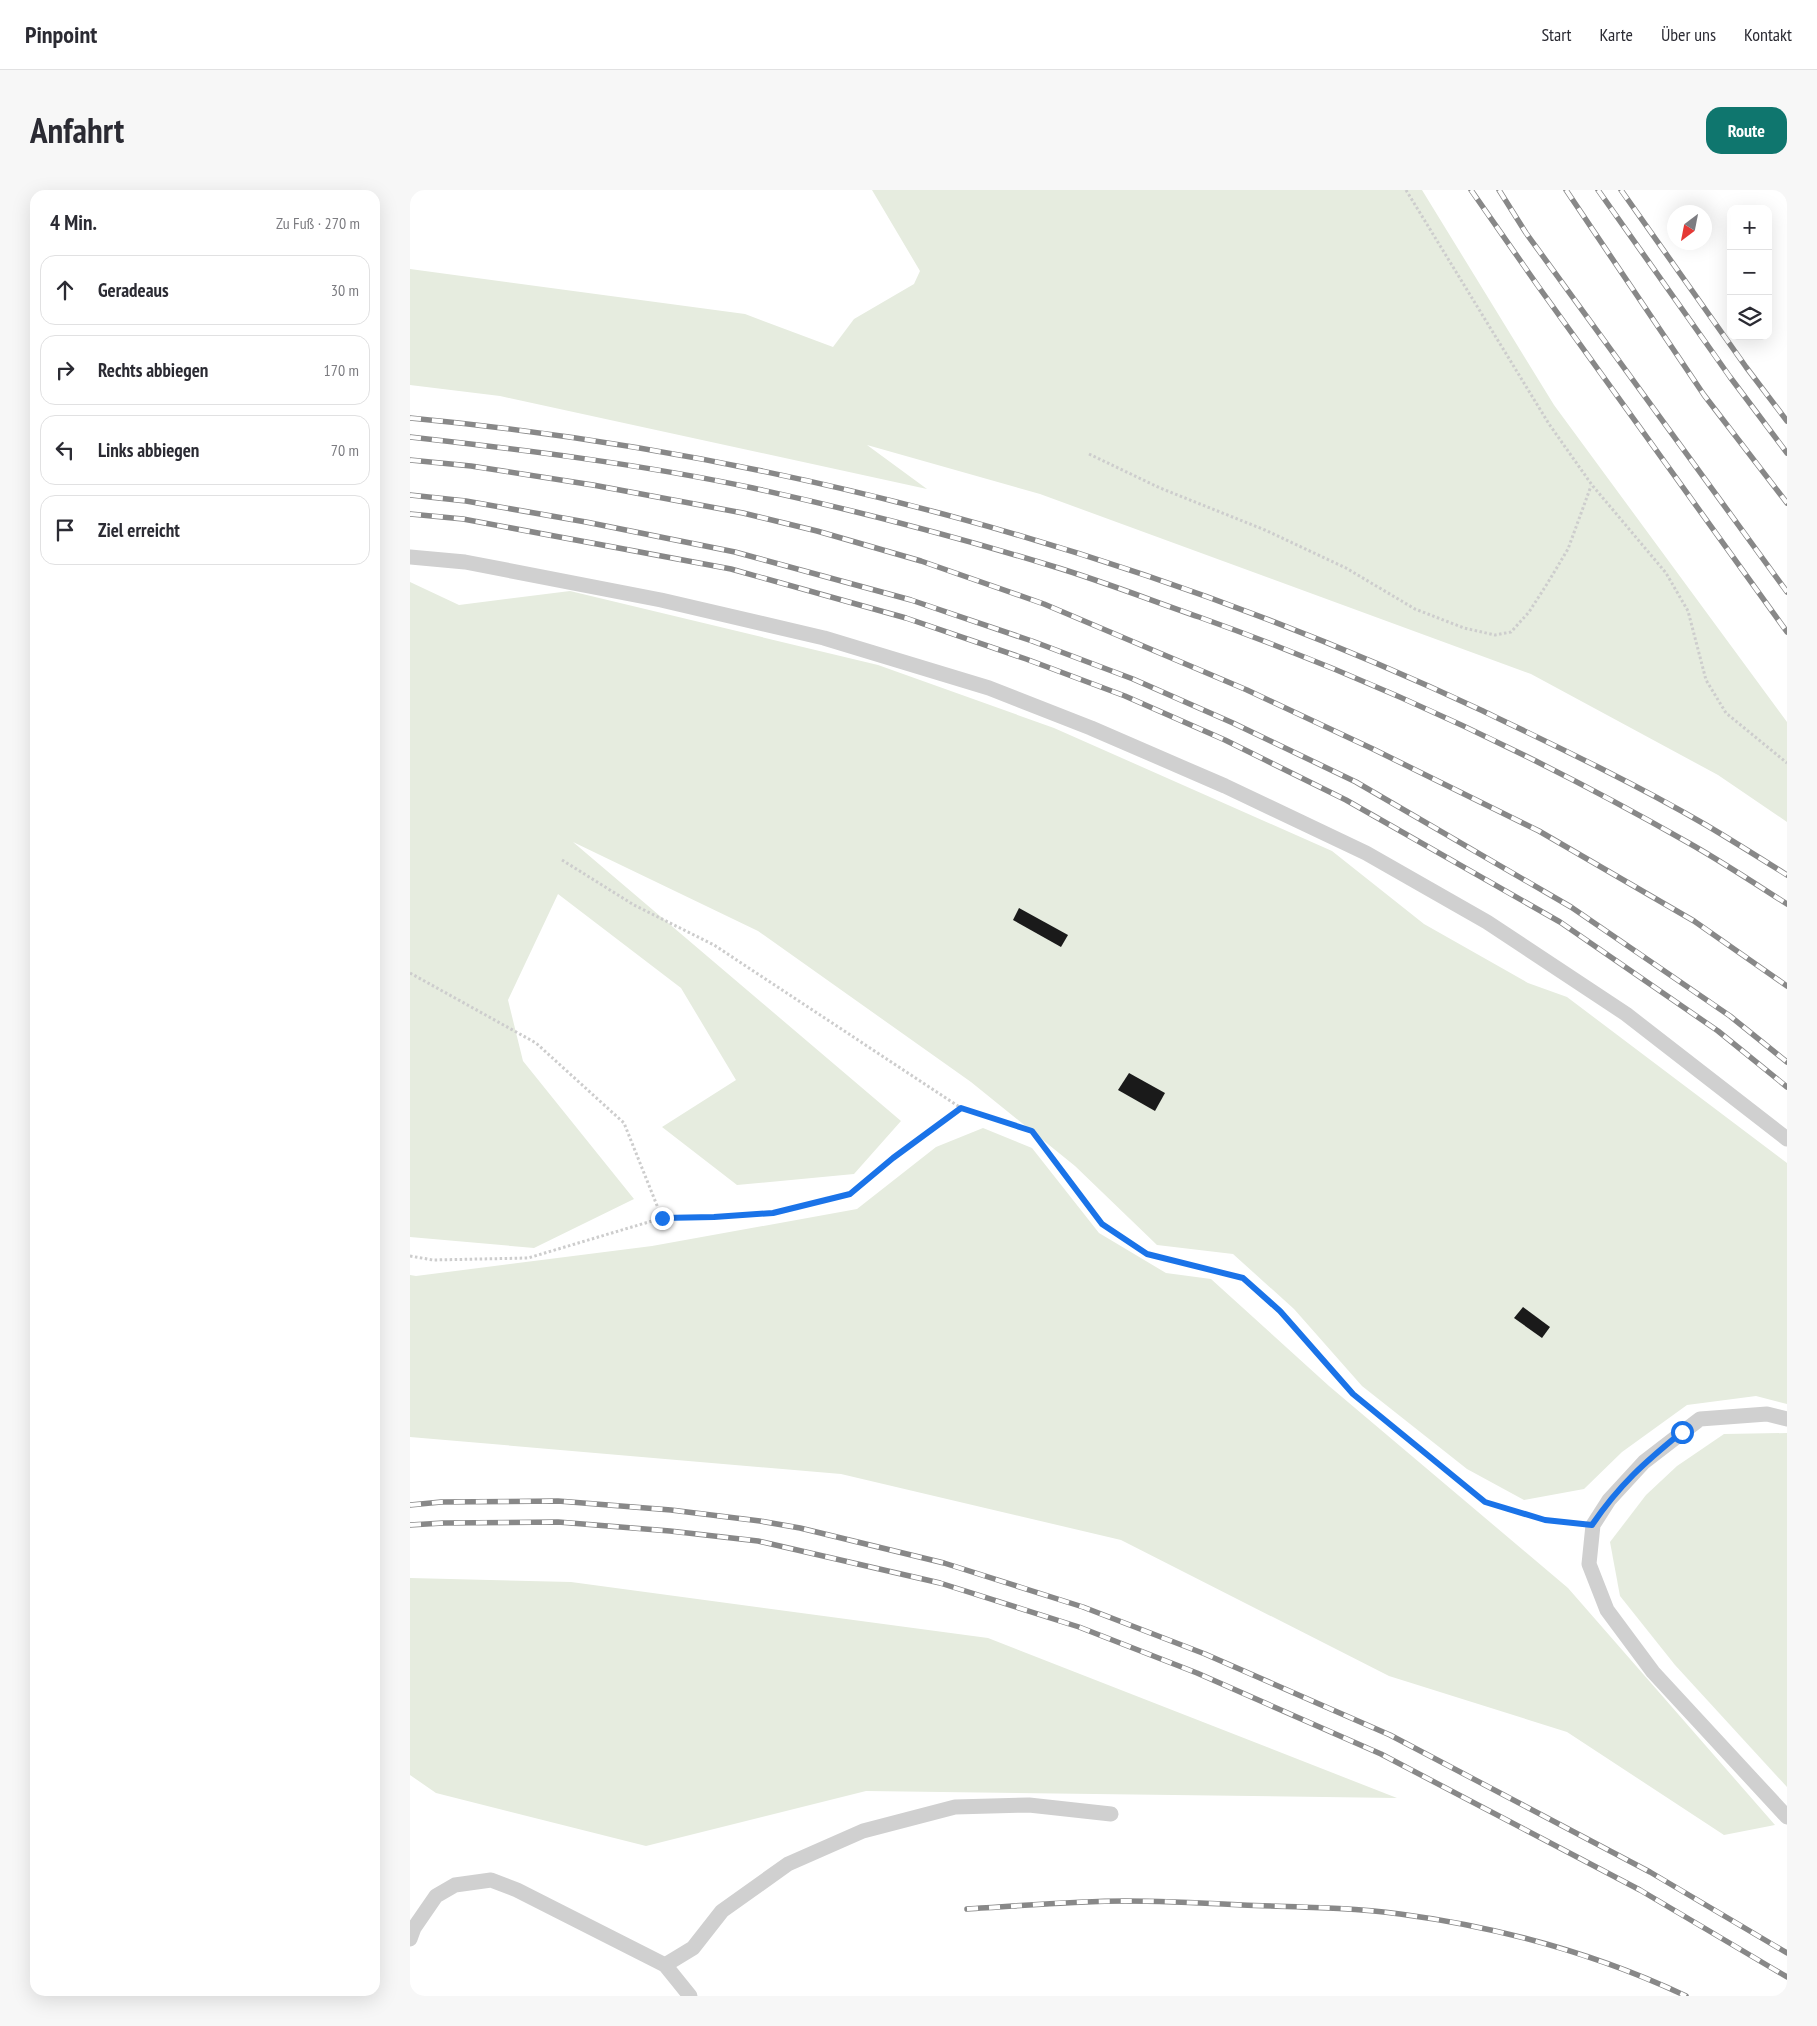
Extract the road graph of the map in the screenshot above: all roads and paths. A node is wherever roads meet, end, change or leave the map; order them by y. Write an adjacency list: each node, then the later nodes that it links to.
1 (1406, 190): 3 (path)
2 (1089, 454): 3 (path)
3 (1592, 485): 5 (path)
4 (410, 557): 9 (lane)
5 (1787, 763)
6 (562, 860): 8 (path)
7 (410, 973): 10 (path)
8 (961, 1108): 10 (path); 13 (path)
9 (1787, 1139)
10 (662, 1218): 11 (path)
11 (410, 1256)
12 (1787, 1419): 13 (lane)
13 (1592, 1525): 15 (lane)
14 (1111, 1814): 17 (lane)
15 (1787, 1817)
16 (411, 1930): 17 (lane)
17 (665, 1965): 18 (lane)
18 (690, 1996)

